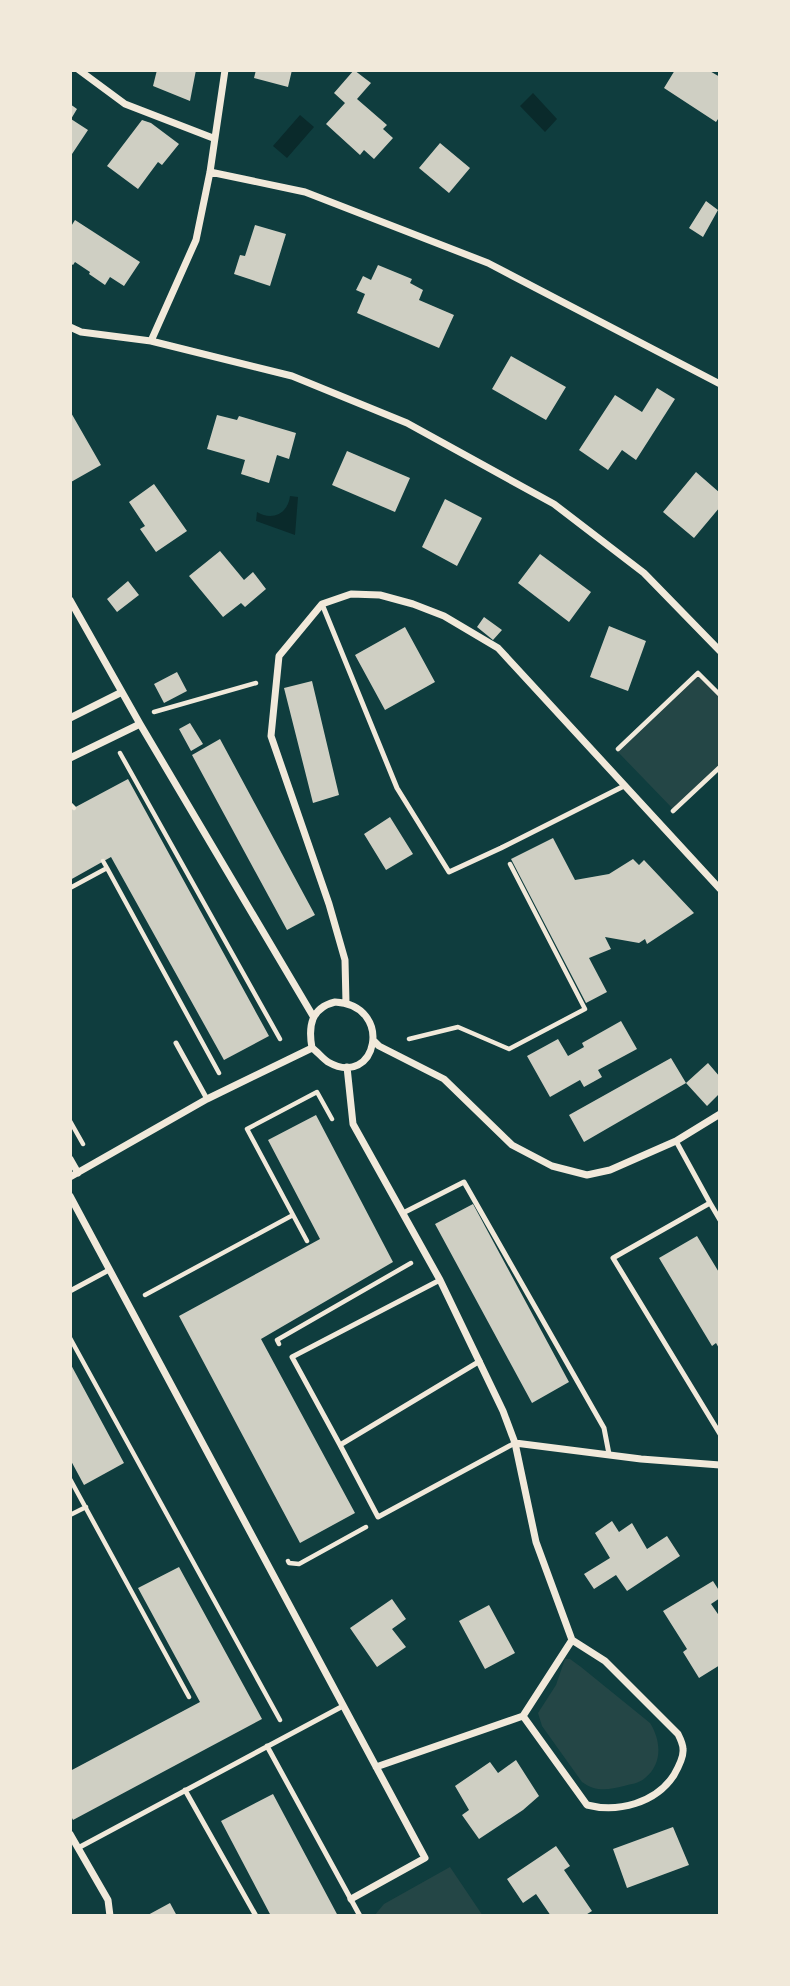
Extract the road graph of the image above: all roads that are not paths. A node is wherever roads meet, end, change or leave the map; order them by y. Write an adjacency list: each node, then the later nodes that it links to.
1 (79, 70): 3 (street)
2 (225, 70): 3 (street)
3 (214, 138): 4 (street)
4 (210, 172): 6 (street); 7 (street)
5 (70, 327): 6 (street)
6 (151, 341): 10 (street)
7 (720, 384)
8 (70, 600): 11 (street)
9 (322, 604): 15 (street); 15 (lane); 17 (street)
10 (720, 651)
11 (122, 692): 12 (street); 13 (street)
12 (70, 718)
13 (140, 724): 14 (street); 18 (street)
14 (70, 758)
15 (624, 786): 16 (street)
16 (720, 889)
17 (346, 1003): 18 (street); 20 (street)
18 (313, 1016): 21 (street)
19 (176, 1043): 23 (lane)
20 (376, 1043): 22 (street); 25 (street)
21 (312, 1048): 22 (street); 23 (street)
22 (347, 1068): 30 (street)
23 (207, 1099): 27 (street)
24 (720, 1114): 25 (street)
25 (676, 1141): 29 (lane)
26 (70, 1159): 27 (street)
27 (74, 1175)
28 (70, 1196): 32 (street)
29 (710, 1203): 31 (lane); 36 (lane)
30 (402, 1213): 33 (street); 39 (lane)
31 (720, 1220)
32 (109, 1270): 34 (lane); 42 (street)
33 (440, 1280): 35 (street); 38 (lane)
34 (70, 1291)
35 (480, 1361): 37 (street); 38 (lane)
36 (720, 1434)
37 (515, 1443): 38 (lane); 39 (street); 41 (street)
38 (340, 1445)
39 (609, 1454): 40 (street)
40 (719, 1466)
41 (572, 1640): 43 (street); 43 (street)
42 (343, 1706): 44 (lane); 45 (street)
43 (523, 1716): 45 (street)
44 (267, 1746): 46 (lane); 49 (lane)
45 (376, 1767): 49 (street)
46 (186, 1790): 48 (lane); 51 (lane)
47 (70, 1834): 48 (street)
48 (78, 1847): 50 (street)
49 (351, 1899): 52 (lane)
50 (110, 1916)
51 (256, 1916)
52 (360, 1916)

